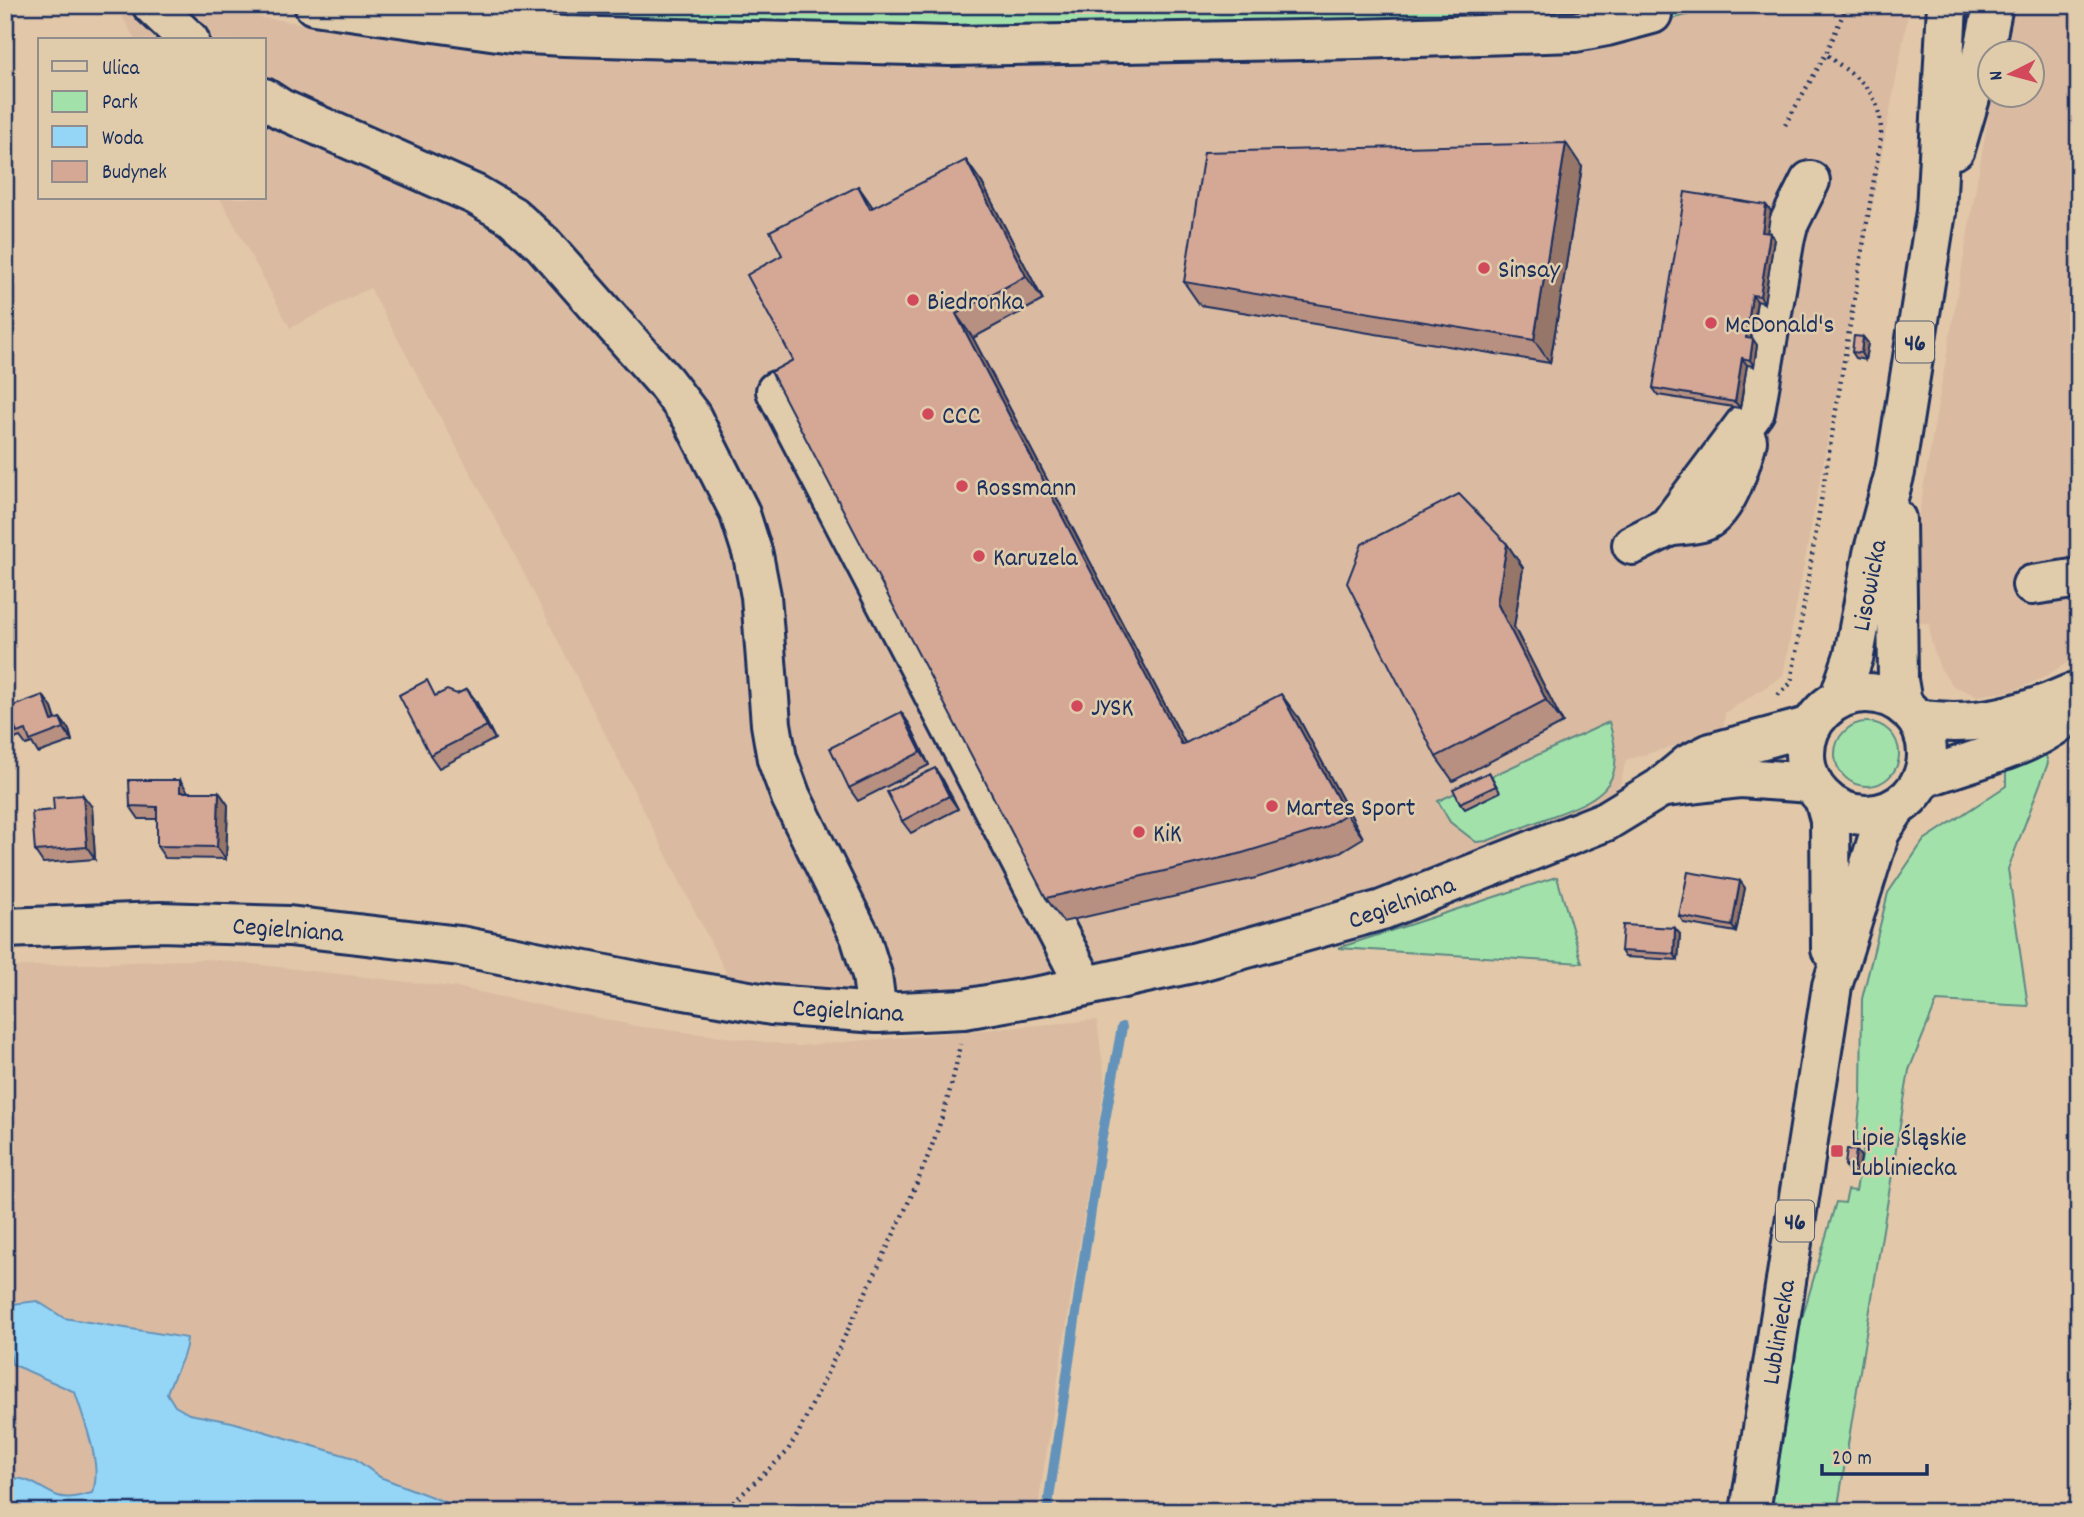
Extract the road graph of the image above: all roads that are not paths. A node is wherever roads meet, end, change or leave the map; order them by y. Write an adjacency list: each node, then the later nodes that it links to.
1 (152, 5): 6 (main road)
2 (314, 5): 5 (main road)
3 (1947, 5): 9 (main road, Lisowicka / 46)
4 (1993, 5): 9 (main road, Lisowicka / 46)
5 (1652, 14)
6 (187, 38)
7 (266, 99): 27 (main road)
8 (1810, 181): 12 (main road)
9 (1936, 212): 11 (main road, Lisowicka / 46)
10 (776, 391): 25 (main road)
11 (1895, 472): 16 (main road, Lisowicka / 46); 18 (main road, Lisowicka / 46)
12 (1632, 545)
13 (2079, 578): 14 (main road)
14 (2032, 585)
15 (2079, 690): 18 (main road)
16 (1839, 699): 18 (main road); 19 (main road, 46)
17 (2079, 705): 20 (main road)
18 (1910, 711): 20 (main road, 46)
19 (1811, 726): 21 (main road, Cegielniana); 22 (main road, 46)
20 (1922, 779): 23 (main road, 46)
21 (1660, 788): 22 (main road, Cegielniana); 25 (main road, Cegielniana)
22 (1818, 791): 23 (main road); 26 (main road, Lubliniecka / 46)
23 (1896, 808): 26 (main road, Lubliniecka / 46)
24 (5, 928): 27 (main road, Cegielniana)
25 (1085, 985): 27 (main road, Cegielniana)
26 (1832, 986): 28 (main road, Lubliniecka / 46)
27 (877, 1013)
28 (1750, 1512)

